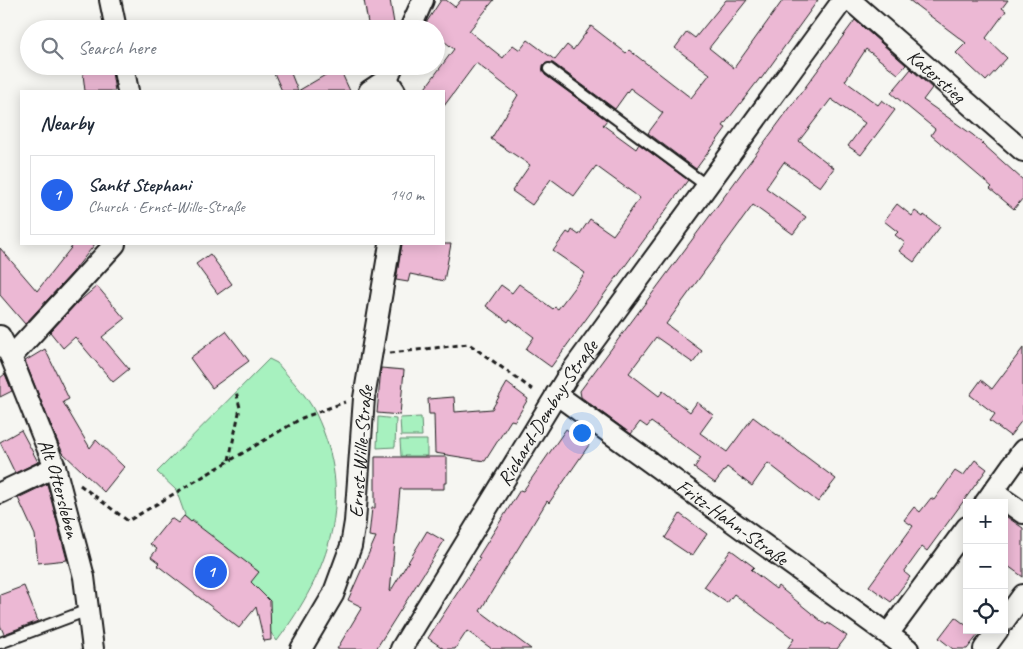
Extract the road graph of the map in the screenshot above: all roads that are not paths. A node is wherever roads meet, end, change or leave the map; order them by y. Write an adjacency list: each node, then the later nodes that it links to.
1 (110, 0): 5 (street)
2 (423, 0): 6 (street)
3 (843, 0): 13 (street, Richard-Dembny-Straße)
4 (850, 0): 12 (street, Katerstieg)
5 (114, 20)
6 (414, 20)
7 (549, 68): 13 (lane)
8 (125, 75): 10 (street)
9 (392, 79): 11 (street)
10 (128, 90)
11 (371, 90)
12 (1023, 151)
13 (707, 186): 18 (street, Richard-Dembny-Straße)
14 (114, 245): 17 (street)
15 (390, 245): 32 (street, Ernst-Wille-Straße)
16 (0, 336): 17 (street, Alt Ottersleben)
17 (11, 357): 20 (street, Alt Ottersleben)
18 (553, 398): 28 (street, Fritz-Hahn-Straße); 33 (street, Richard-Dembny-Straße)
19 (1023, 450): 22 (street)
20 (55, 467): 21 (street); 26 (street, Alt Ottersleben)
21 (0, 493)
22 (989, 497): 23 (street)
23 (1023, 513)
24 (963, 532): 28 (street)
25 (1023, 595): 27 (street)
26 (88, 610): 30 (lane); 31 (street, Alt Ottersleben)
27 (1008, 616)
28 (888, 634): 34 (street, Fritz-Hahn-Straße)
29 (995, 634): 35 (street)
30 (0, 643)
31 (93, 649)
32 (301, 649)
33 (401, 649)
34 (908, 649)
35 (984, 649)

